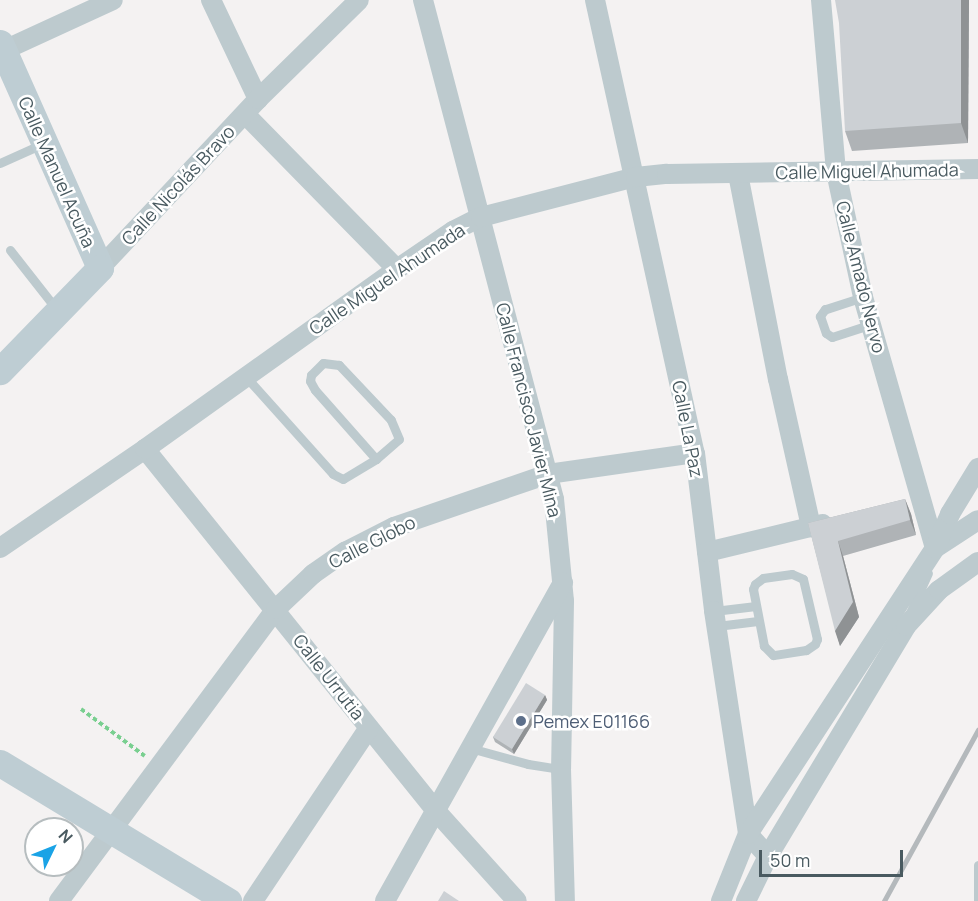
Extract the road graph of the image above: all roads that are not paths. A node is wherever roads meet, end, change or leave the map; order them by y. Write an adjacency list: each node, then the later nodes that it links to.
1 (113, 0): 7 (street)
2 (211, 0): 8 (street)
3 (359, 0): 8 (street, Calle Nicolás Bravo)
4 (423, 0): 16 (street, Calle Francisco Javier Mina)
5 (595, 0): 15 (street, Calle La Paz)
6 (821, 0): 13 (street, Calle Amado Nervo)
7 (1, 48): 10 (main road, Calle Manuel Acuña)
8 (258, 99): 9 (street, Calle Nicolás Bravo)
9 (244, 114): 18 (street, Calle Nicolás Bravo); 19 (street)
10 (45, 143): 11 (lane); 18 (main road, Calle Manuel Acuña)
11 (0, 163)
12 (978, 169): 13 (street, Calle Miguel Ahumada)
13 (836, 172): 14 (street, Calle Miguel Ahumada); 20 (street, Calle Amado Nervo)
14 (738, 174): 15 (street, Calle Miguel Ahumada); 34 (street)
15 (636, 177): 16 (street, Calle Miguel Ahumada); 26 (street, Calle La Paz)
16 (480, 217): 19 (street, Calle Miguel Ahumada); 29 (street, Calle Francisco Javier Mina)
17 (10, 250): 21 (lane)
18 (100, 268): 21 (main road, Calle Nicolás Bravo)
19 (397, 269): 24 (street, Calle Miguel Ahumada)
20 (863, 297): 22 (street, Calle Amado Nervo); 22 (lane)
21 (58, 311): 23 (main road, Calle Nicolás Bravo)
22 (870, 325): 30 (street, Calle Amado Nervo)
23 (0, 371)
24 (246, 377): 25 (street, Calle Miguel Ahumada); 27 (lane)
25 (145, 448): 35 (street, Calle Miguel Ahumada); 41 (street, Calle Urrutia)
26 (695, 453): 29 (street, Calle Globo); 37 (street, Calle La Paz)
27 (376, 459): 27 (lane)
28 (978, 468): 36 (street)
29 (548, 474): 39 (street, Calle Francisco Javier Mina); 41 (street, Calle Globo)
30 (922, 500): 31 (street); 36 (street, Calle Amado Nervo)
31 (900, 505)
32 (844, 519): 34 (street)
33 (978, 520): 36 (street)
34 (811, 527): 37 (street)
35 (0, 548)
36 (935, 548): 44 (lane); 51 (street)
37 (707, 552): 42 (street, Calle La Paz)
38 (978, 562): 44 (street)
39 (563, 582): 46 (street); 48 (street, Calle Francisco Javier Mina)
40 (756, 606): 42 (lane); 43 (lane); 43 (lane)
41 (276, 609): 45 (street, Calle Urrutia); 50 (street, Calle Globo)
42 (715, 619): 43 (lane); 51 (street, Calle La Paz)
43 (758, 621)
44 (906, 626): 52 (street)
45 (369, 728): 49 (street, Calle Urrutia); 56 (street)
46 (469, 748): 48 (lane); 49 (street)
47 (0, 763): 50 (main road)
48 (561, 769): 59 (street, Calle Francisco Javier Mina)
49 (435, 810): 57 (street); 58 (street, Calle Urrutia)
50 (111, 829): 54 (street, Calle Globo); 55 (main road)
51 (748, 834): 52 (street); 60 (street)
52 (768, 856): 61 (street)
53 (978, 865): 62 (lane)
54 (59, 901)
55 (228, 901)
56 (253, 901)
57 (385, 901)
58 (517, 901)
59 (565, 901)
60 (721, 901)
61 (746, 901)
62 (978, 901)

